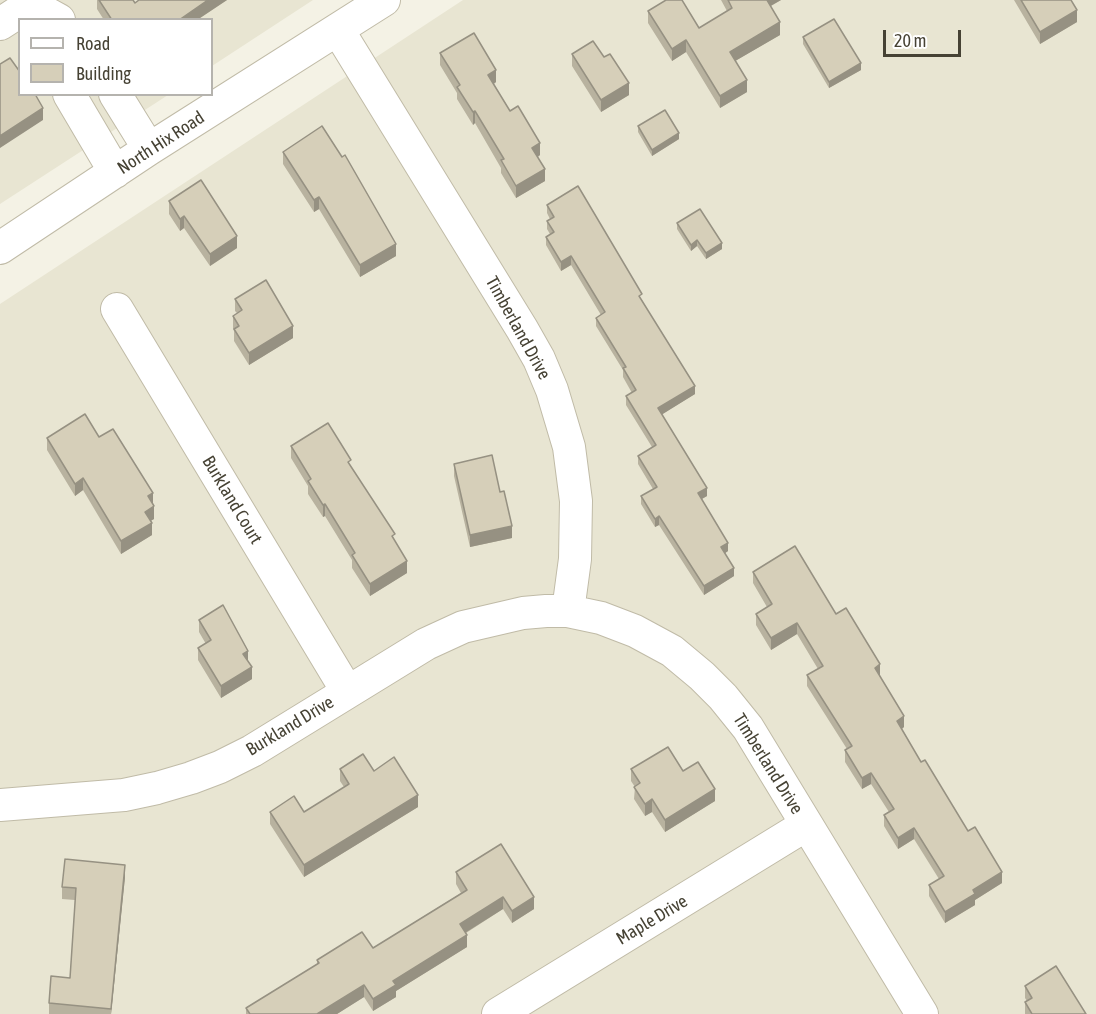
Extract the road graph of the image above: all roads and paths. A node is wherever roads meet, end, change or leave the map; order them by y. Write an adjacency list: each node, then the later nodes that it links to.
1 (384, 0): 5 (street, North Hix Road)
2 (33, 8): 3 (street); 4 (street)
3 (54, 18)
4 (0, 24)
5 (338, 30): 8 (street, North Hix Road); 12 (street, Timberland Drive)
6 (70, 96): 9 (street)
7 (116, 96): 8 (street)
8 (149, 149): 9 (street, North Hix Road)
9 (115, 172): 10 (street, North Hix Road)
10 (0, 248)
11 (117, 309): 13 (street, Burkland Court)
12 (568, 611): 13 (street, Burkland Drive); 15 (street, Timberland Drive)
13 (347, 691): 14 (street, Burkland Drive)
14 (0, 805)
15 (806, 825): 16 (street, Maple Drive); 17 (street, Timberland Drive)
16 (498, 1014)
17 (922, 1014)

